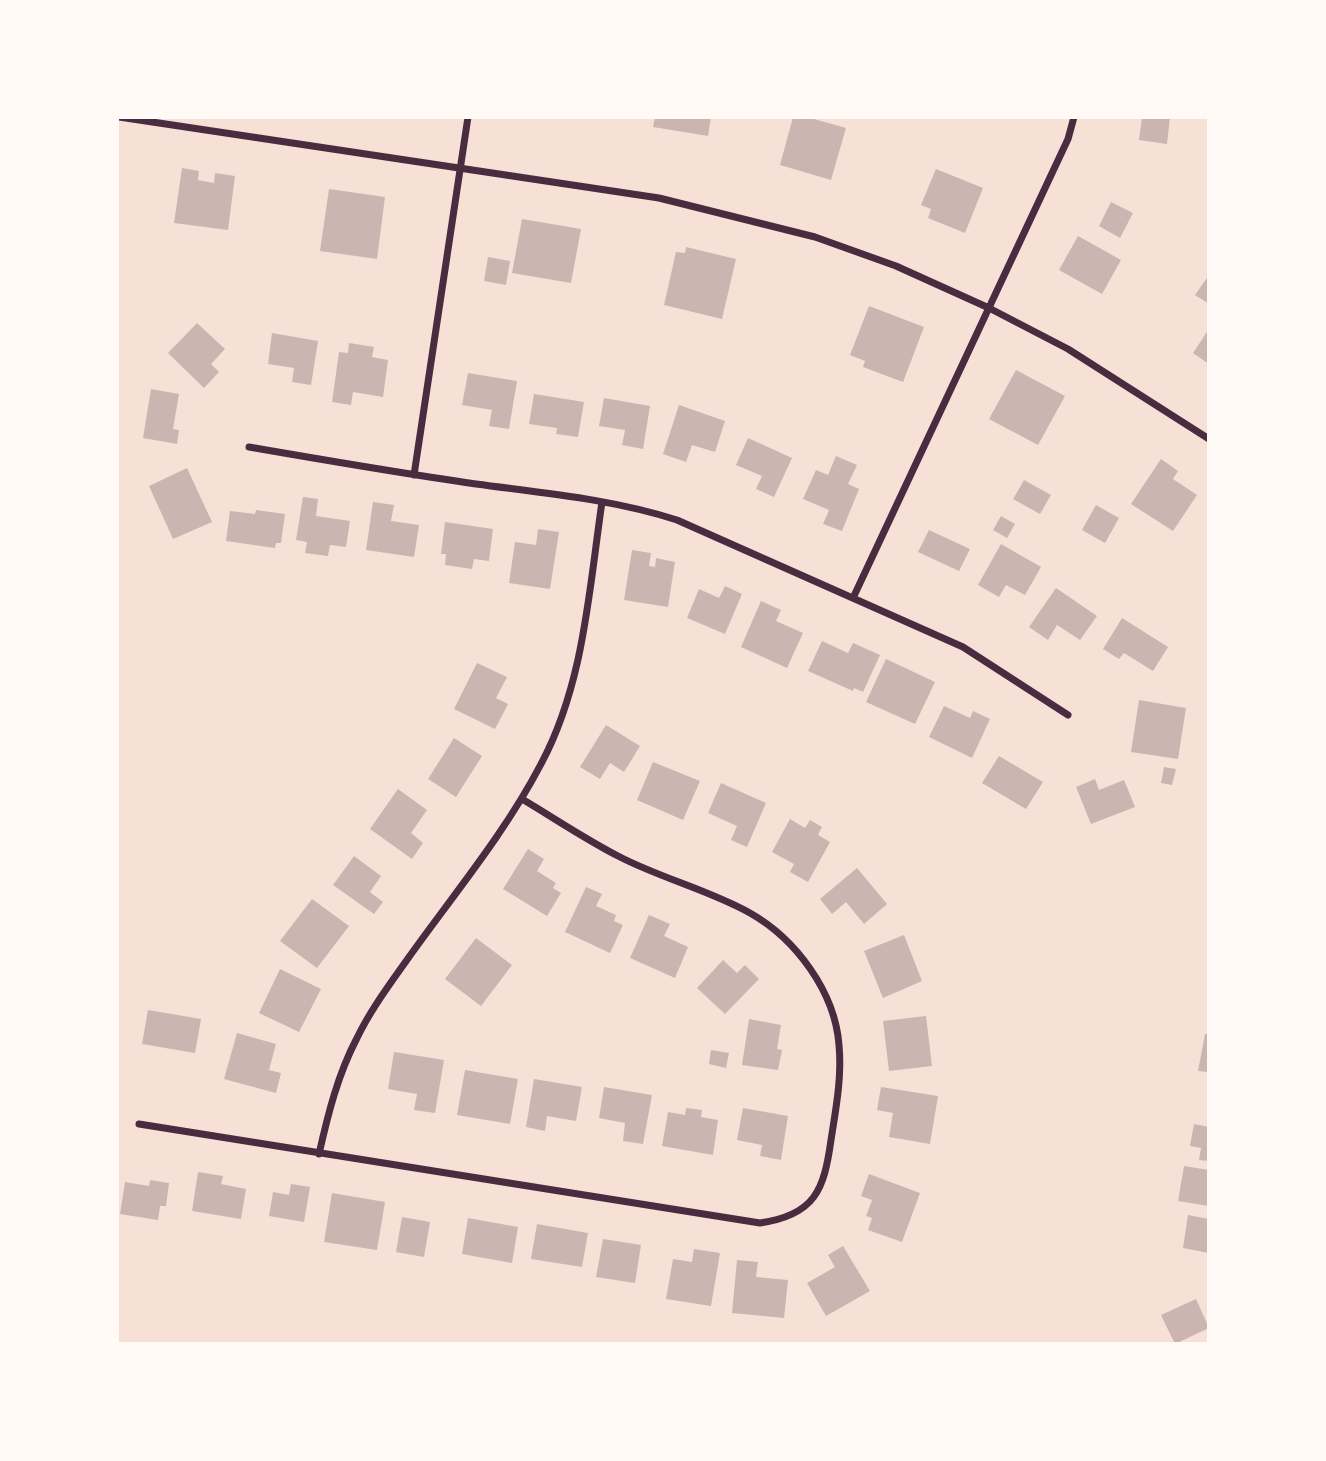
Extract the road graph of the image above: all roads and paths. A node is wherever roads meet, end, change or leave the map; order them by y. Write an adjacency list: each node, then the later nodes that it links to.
1 (119, 117): 4 (street)
2 (468, 117): 4 (street)
3 (1074, 117): 5 (street)
4 (460, 170): 5 (street); 8 (street)
5 (989, 308): 6 (street); 10 (street)
6 (1209, 439)
7 (248, 447): 8 (street)
8 (414, 475): 9 (street)
9 (602, 502): 10 (street); 12 (street)
10 (853, 598): 11 (street)
11 (1068, 715)
12 (522, 799): 14 (street); 14 (street)
13 (139, 1124): 14 (street)
14 (319, 1154)

